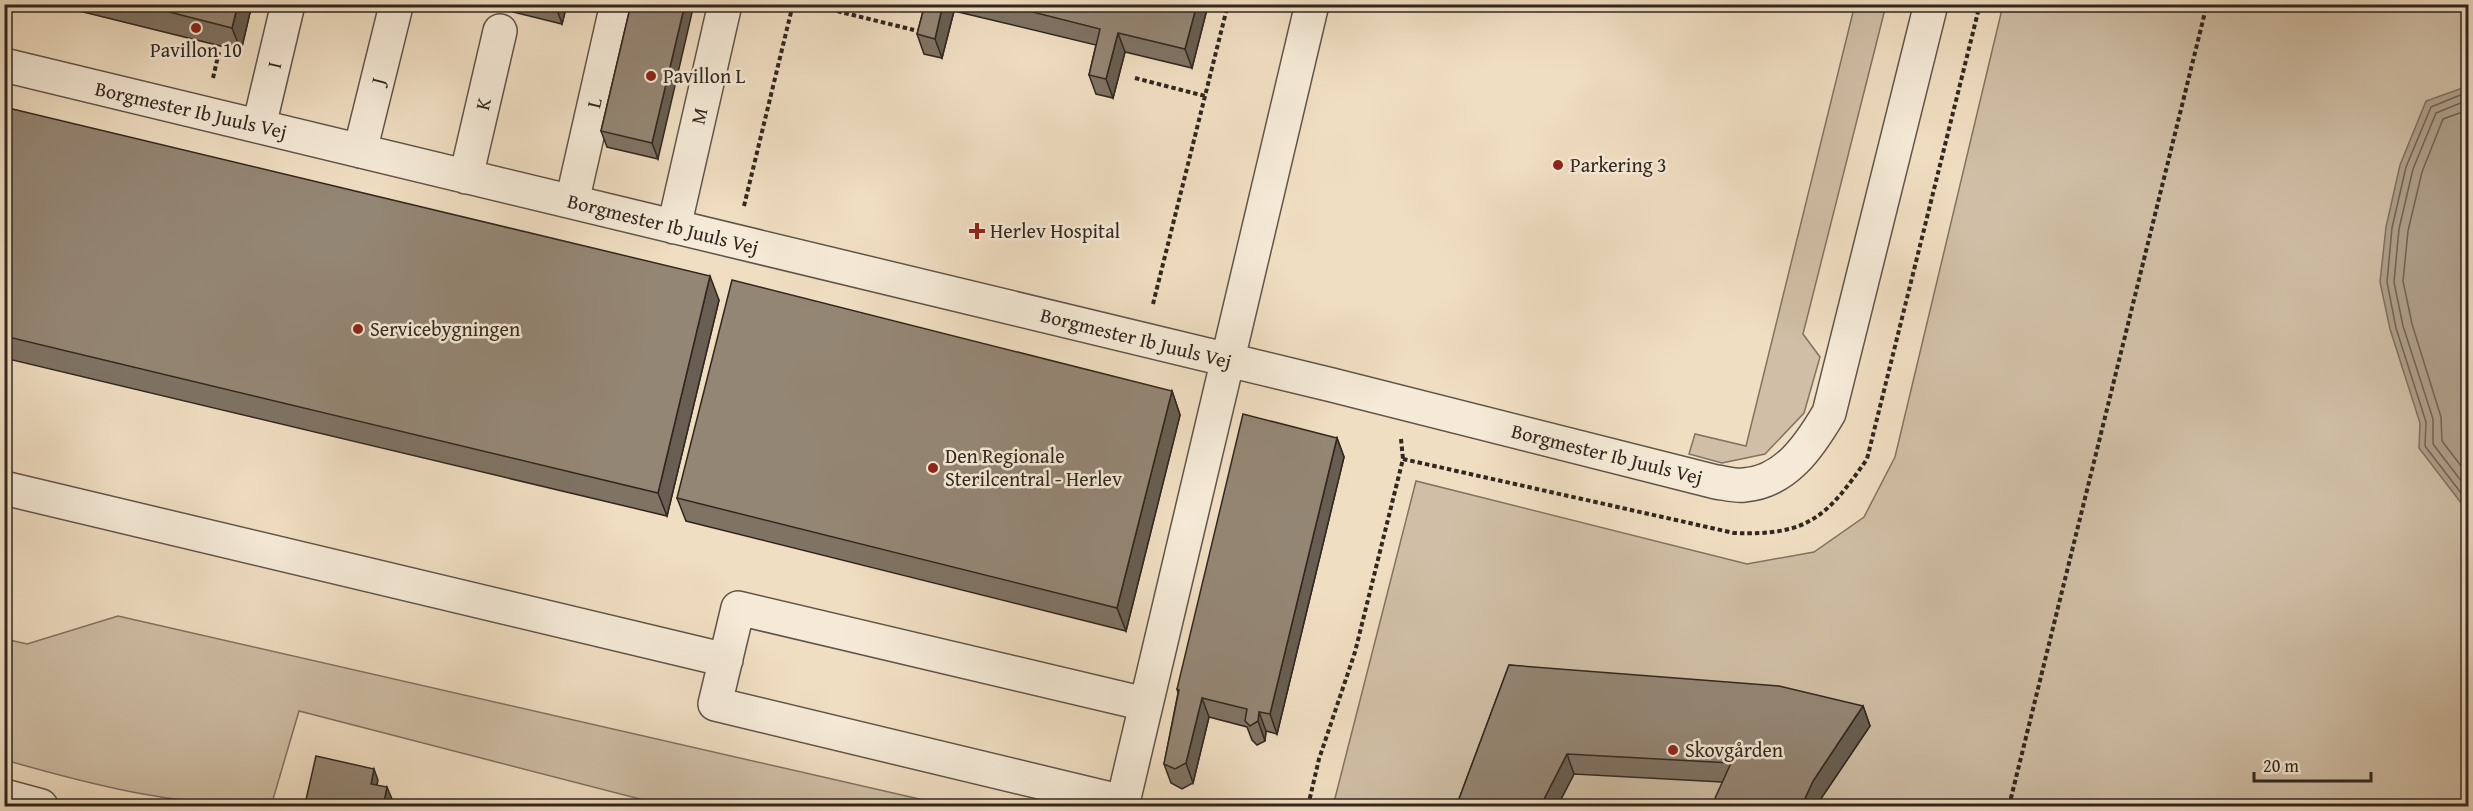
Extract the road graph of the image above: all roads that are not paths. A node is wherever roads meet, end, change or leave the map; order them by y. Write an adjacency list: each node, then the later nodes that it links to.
1 (288, 4): 9 (street, I)
2 (617, 4): 12 (street, L)
3 (724, 4): 13 (street, M)
4 (1312, 4): 14 (street)
5 (1931, 4): 14 (street, Borgmester Ib Juuls Vej)
6 (395, 10): 10 (street, J)
7 (500, 31): 11 (street, K)
8 (4, 65): 9 (street, Borgmester Ib Juuls Vej)
9 (259, 126): 10 (street, Borgmester Ib Juuls Vej)
10 (360, 151): 11 (street, Borgmester Ib Juuls Vej)
11 (466, 177): 12 (street, Borgmester Ib Juuls Vej)
12 (572, 202): 13 (street, Borgmester Ib Juuls Vej)
13 (674, 227): 14 (street, Borgmester Ib Juuls Vej)
14 (1226, 360): 17 (street)
15 (4, 488): 16 (street)
16 (726, 660): 17 (street); 17 (street)
17 (1145, 704)
18 (4, 796): 19 (street)
19 (41, 807)

